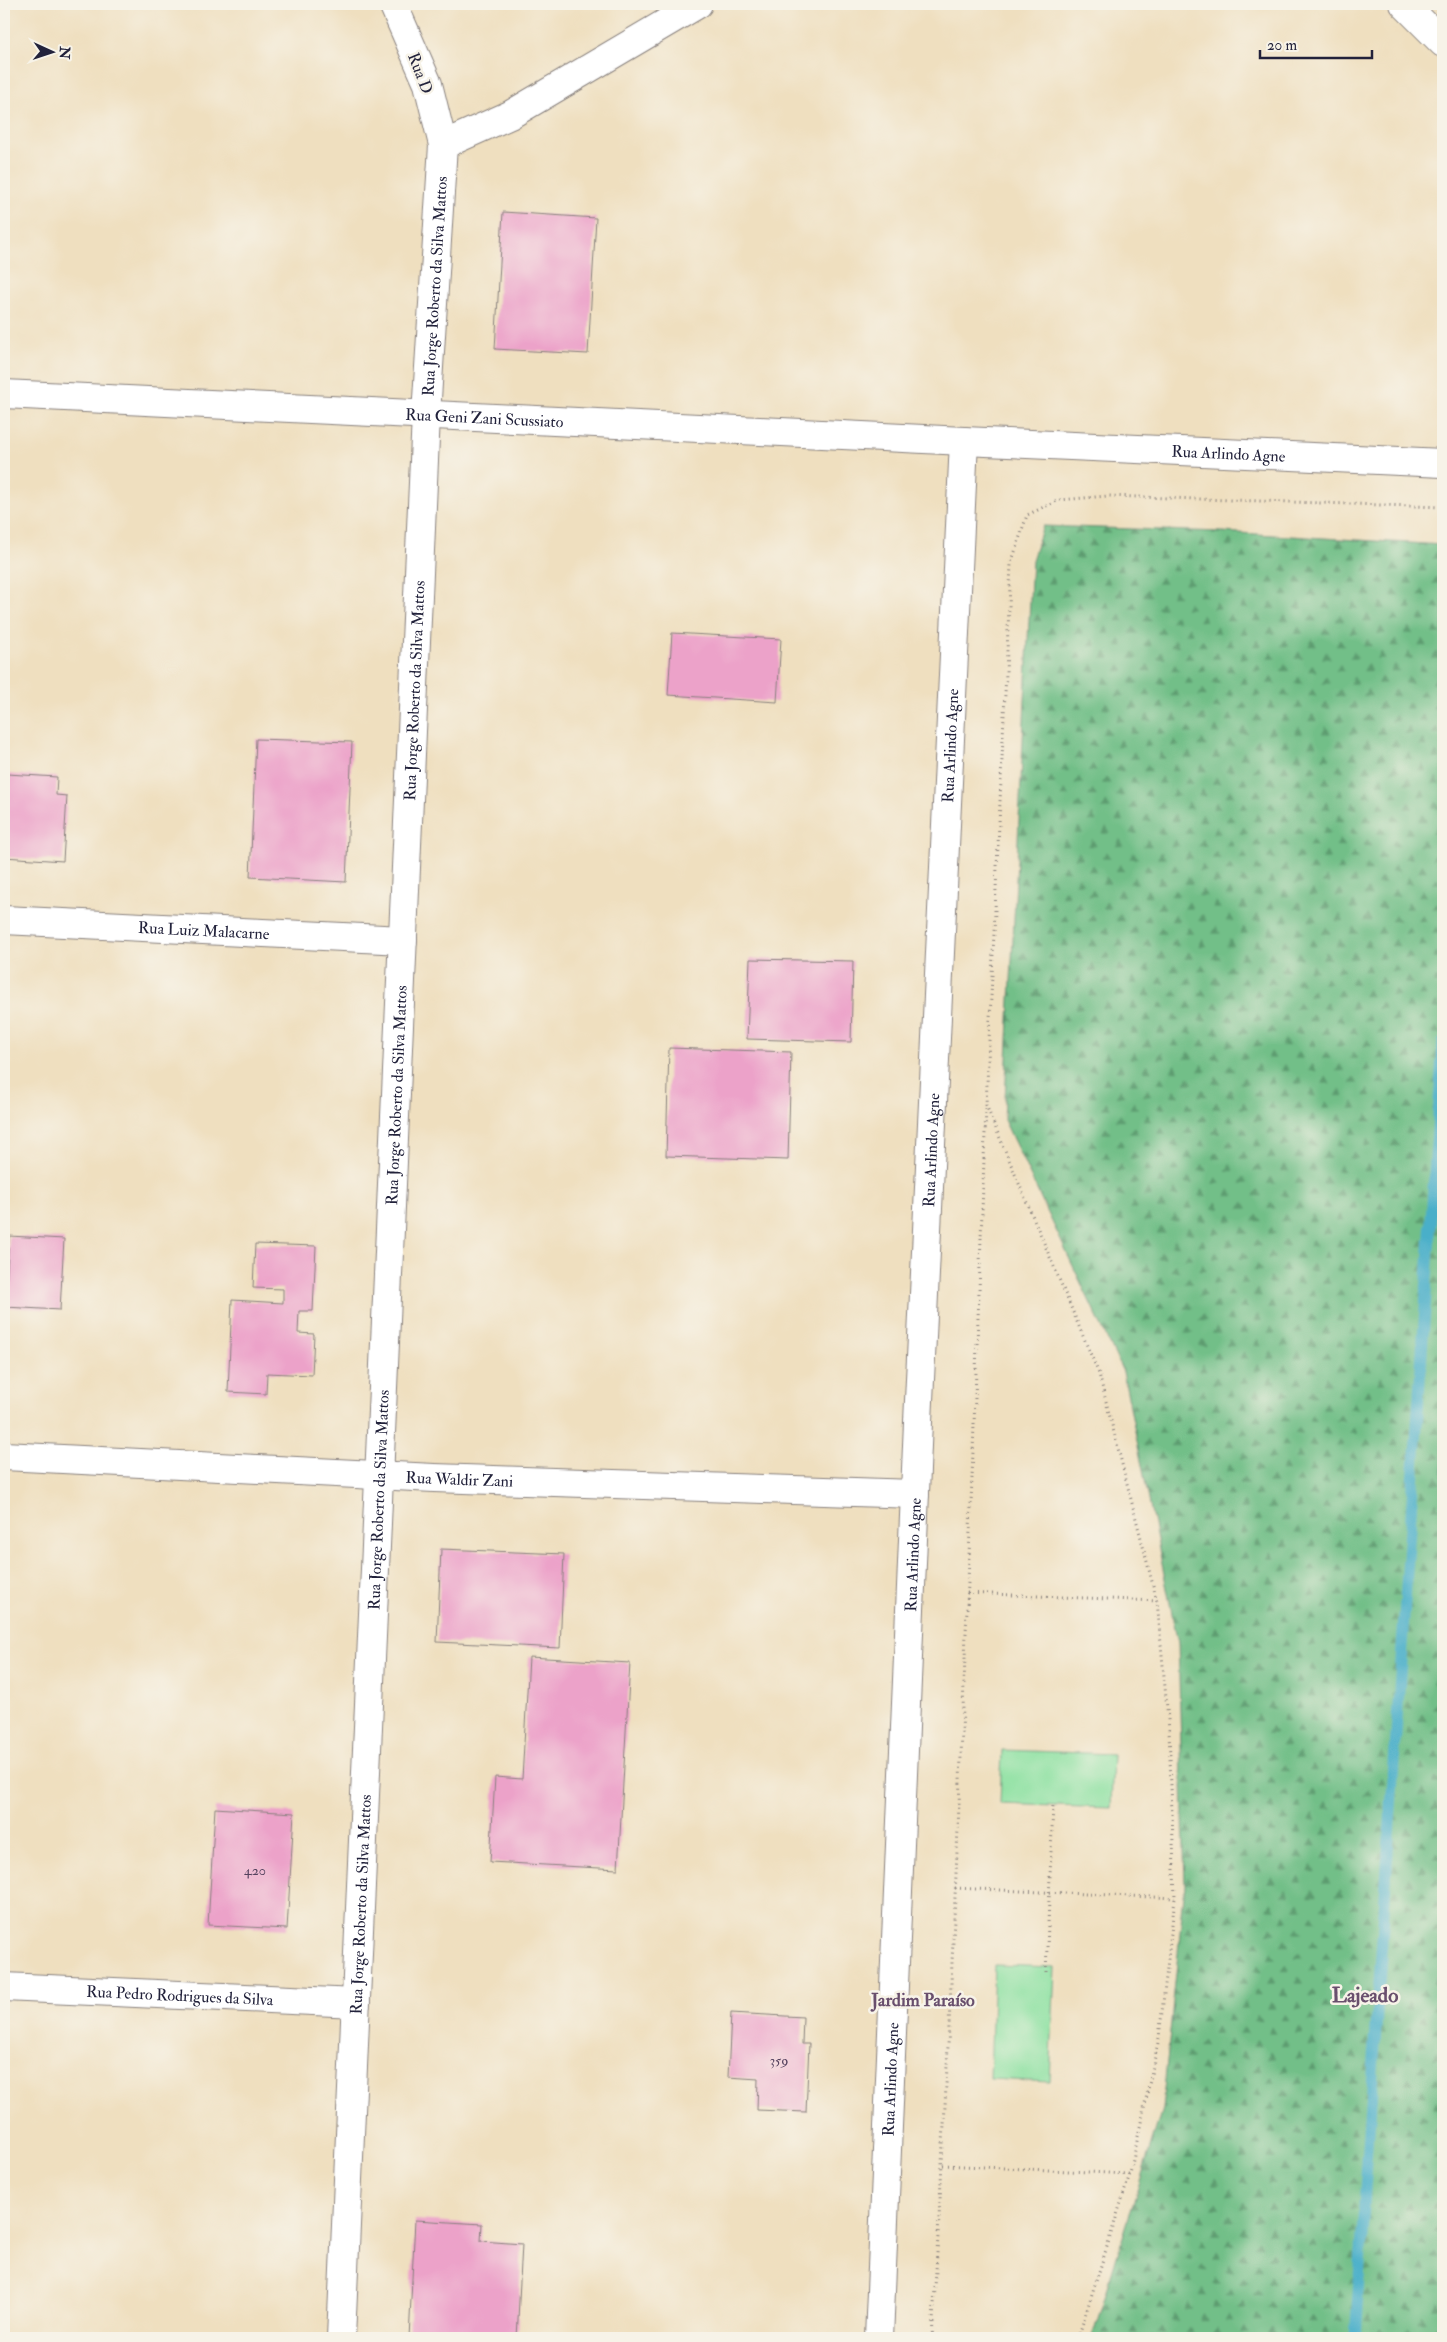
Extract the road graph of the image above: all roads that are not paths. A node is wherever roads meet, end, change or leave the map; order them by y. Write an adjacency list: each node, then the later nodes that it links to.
1 (393, 4): 5 (street, Rua D)
2 (698, 4): 5 (street)
3 (1404, 4): 4 (street)
4 (1443, 43)
5 (442, 145): 7 (street, Rua Jorge Roberto da Silva Mattos)
6 (4, 394): 7 (street, Rua Geni Zani Scussiato)
7 (426, 415): 8 (street, Rua Geni Zani Scussiato); 11 (street, Rua Jorge Roberto da Silva Mattos)
8 (964, 441): 9 (street, Rua Arlindo Agne); 14 (street, Rua Arlindo Agne)
9 (1443, 463)
10 (4, 920): 11 (street, Rua Luiz Malacarne)
11 (403, 940): 13 (street, Rua Jorge Roberto da Silva Mattos)
12 (4, 1456): 13 (street, Rua Waldir Zani)
13 (380, 1476): 14 (street, Rua Waldir Zani); 16 (street, Rua Jorge Roberto da Silva Mattos)
14 (915, 1494): 18 (street, Rua Arlindo Agne)
15 (4, 1987): 16 (street, Rua Pedro Rodrigues da Silva)
16 (356, 2003): 17 (street, Rua Jorge Roberto da Silva Mattos)
17 (342, 2338)
18 (879, 2338)

